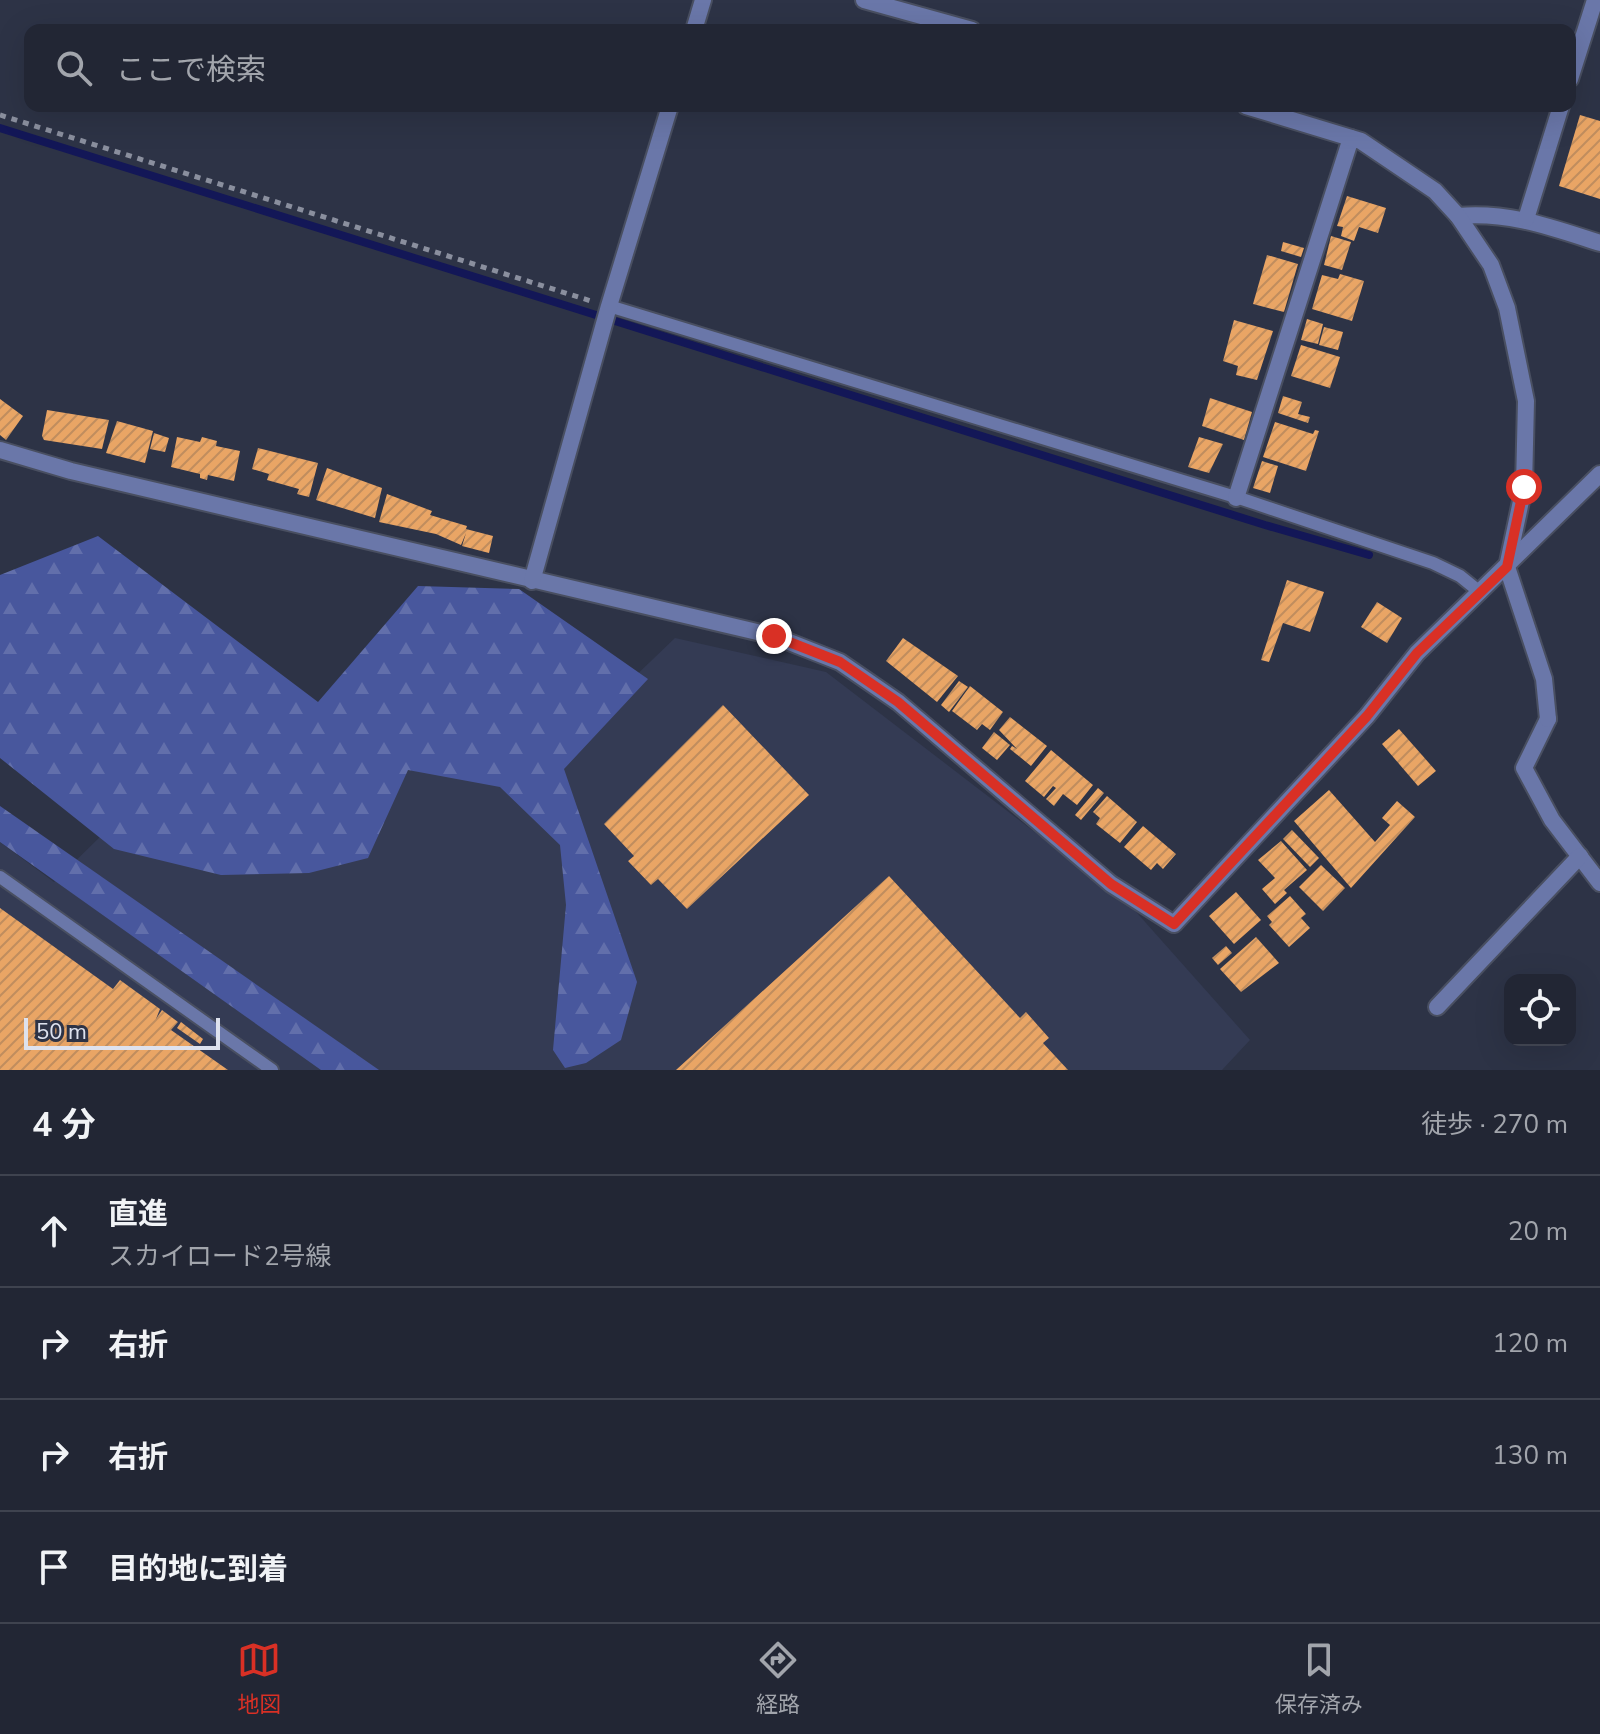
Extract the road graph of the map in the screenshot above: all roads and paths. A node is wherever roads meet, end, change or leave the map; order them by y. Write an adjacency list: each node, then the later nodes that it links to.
1 (703, 0): 4 (street)
2 (864, 0): 5 (street)
3 (1595, 0): 6 (street)
4 (696, 24)
5 (950, 24)
6 (1576, 60)
7 (668, 112): 15 (street)
8 (1266, 112): 11 (street)
9 (1559, 112): 13 (street)
10 (0, 115): 15 (path)
11 (1351, 138): 12 (street); 18 (street)
12 (1458, 216): 13 (street); 19 (street)
13 (1526, 219): 14 (street)
14 (1600, 243)
15 (607, 315): 18 (lane); 20 (street)
16 (0, 450): 20 (street)
17 (1600, 474): 19 (street)
18 (1236, 498): 21 (lane)
19 (1507, 567): 21 (street); 22 (street)
20 (532, 581): 21 (street)
21 (1481, 593)
22 (1580, 856): 24 (street); 25 (street)
23 (0, 877): 26 (lane)
24 (1600, 883)
25 (1437, 1007)
26 (272, 1070)

